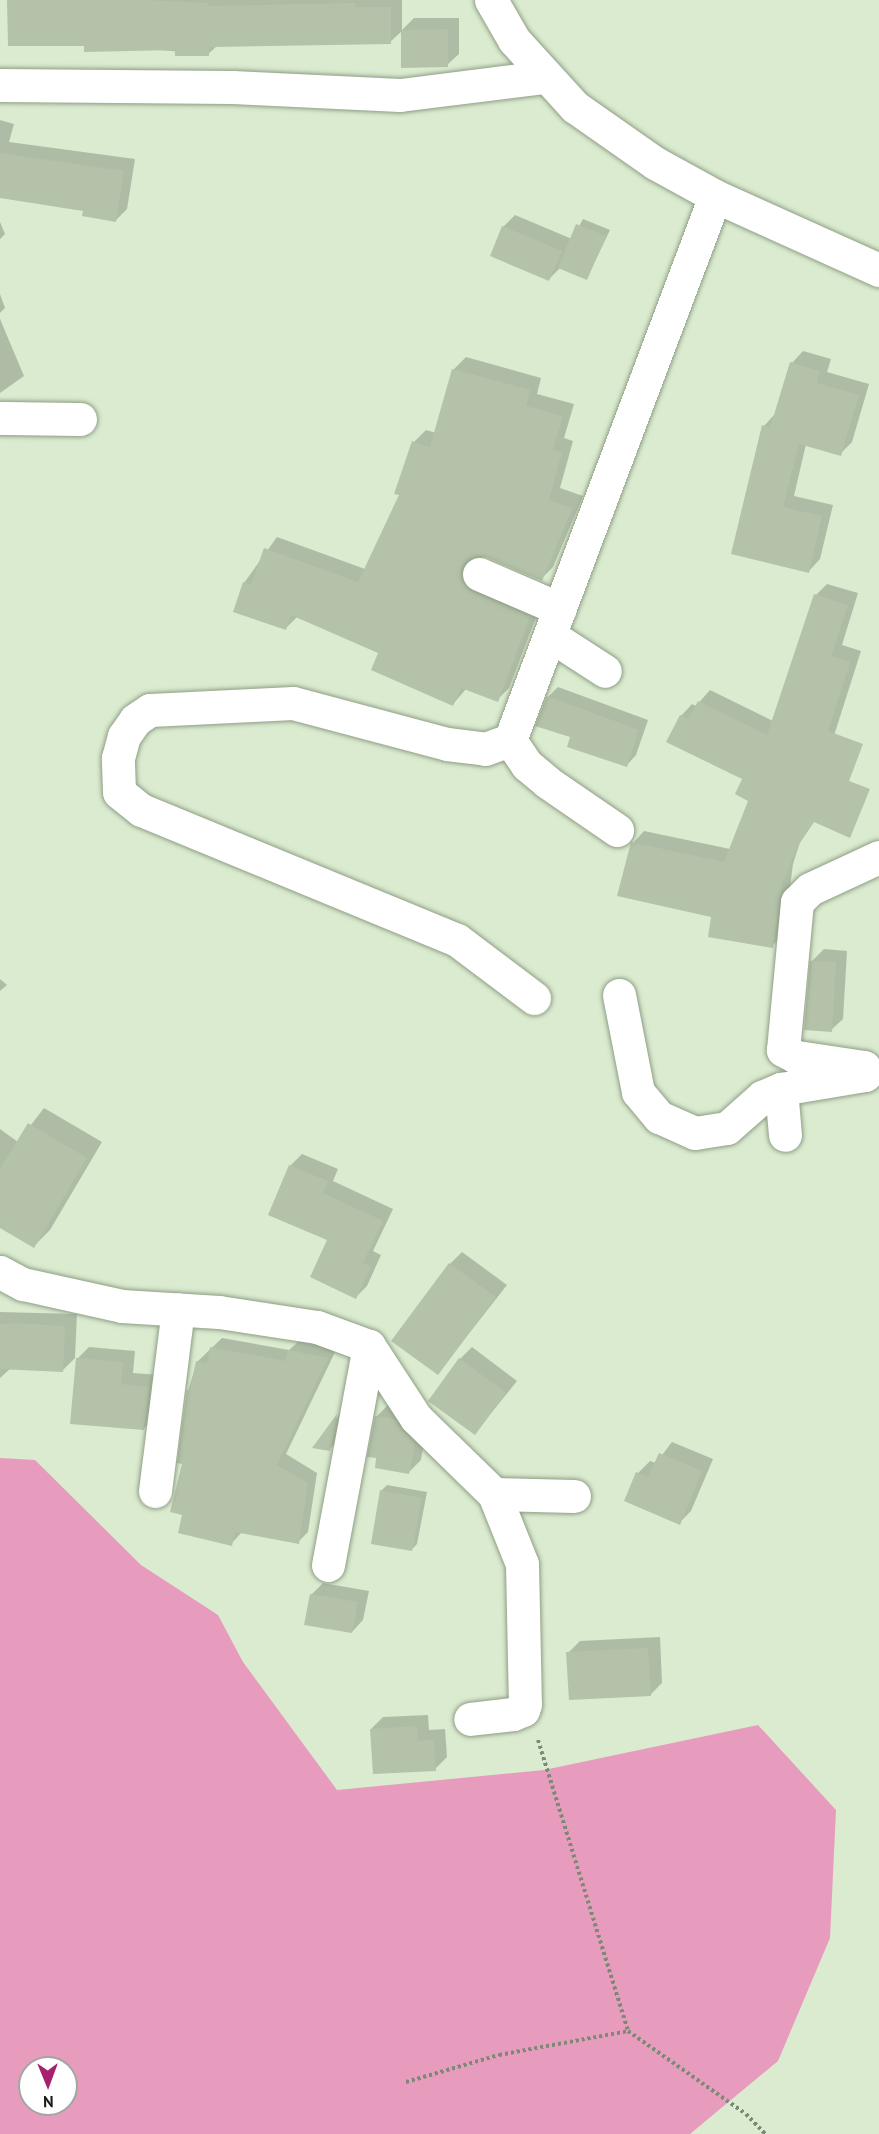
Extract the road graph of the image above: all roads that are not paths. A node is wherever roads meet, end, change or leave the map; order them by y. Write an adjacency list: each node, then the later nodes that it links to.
1 (491, 0): 2 (street)
2 (545, 77): 3 (street); 4 (street)
3 (0, 86)
4 (715, 196): 5 (street); 9 (street)
5 (879, 270)
6 (0, 418): 7 (street)
7 (80, 419)
8 (479, 574): 9 (street)
9 (555, 622): 10 (street); 11 (street)
10 (605, 671)
11 (510, 740): 12 (street); 15 (street)
12 (617, 830)
13 (879, 857): 16 (street)
14 (619, 995): 16 (street)
15 (534, 998)
16 (781, 1089): 17 (street)
17 (785, 1135)
18 (0, 1272): 19 (street)
19 (178, 1309): 20 (street); 21 (street)
20 (369, 1346): 22 (street); 24 (street)
21 (155, 1491)
22 (494, 1494): 23 (street); 25 (street)
23 (573, 1496)
24 (328, 1565)
25 (470, 1719)

